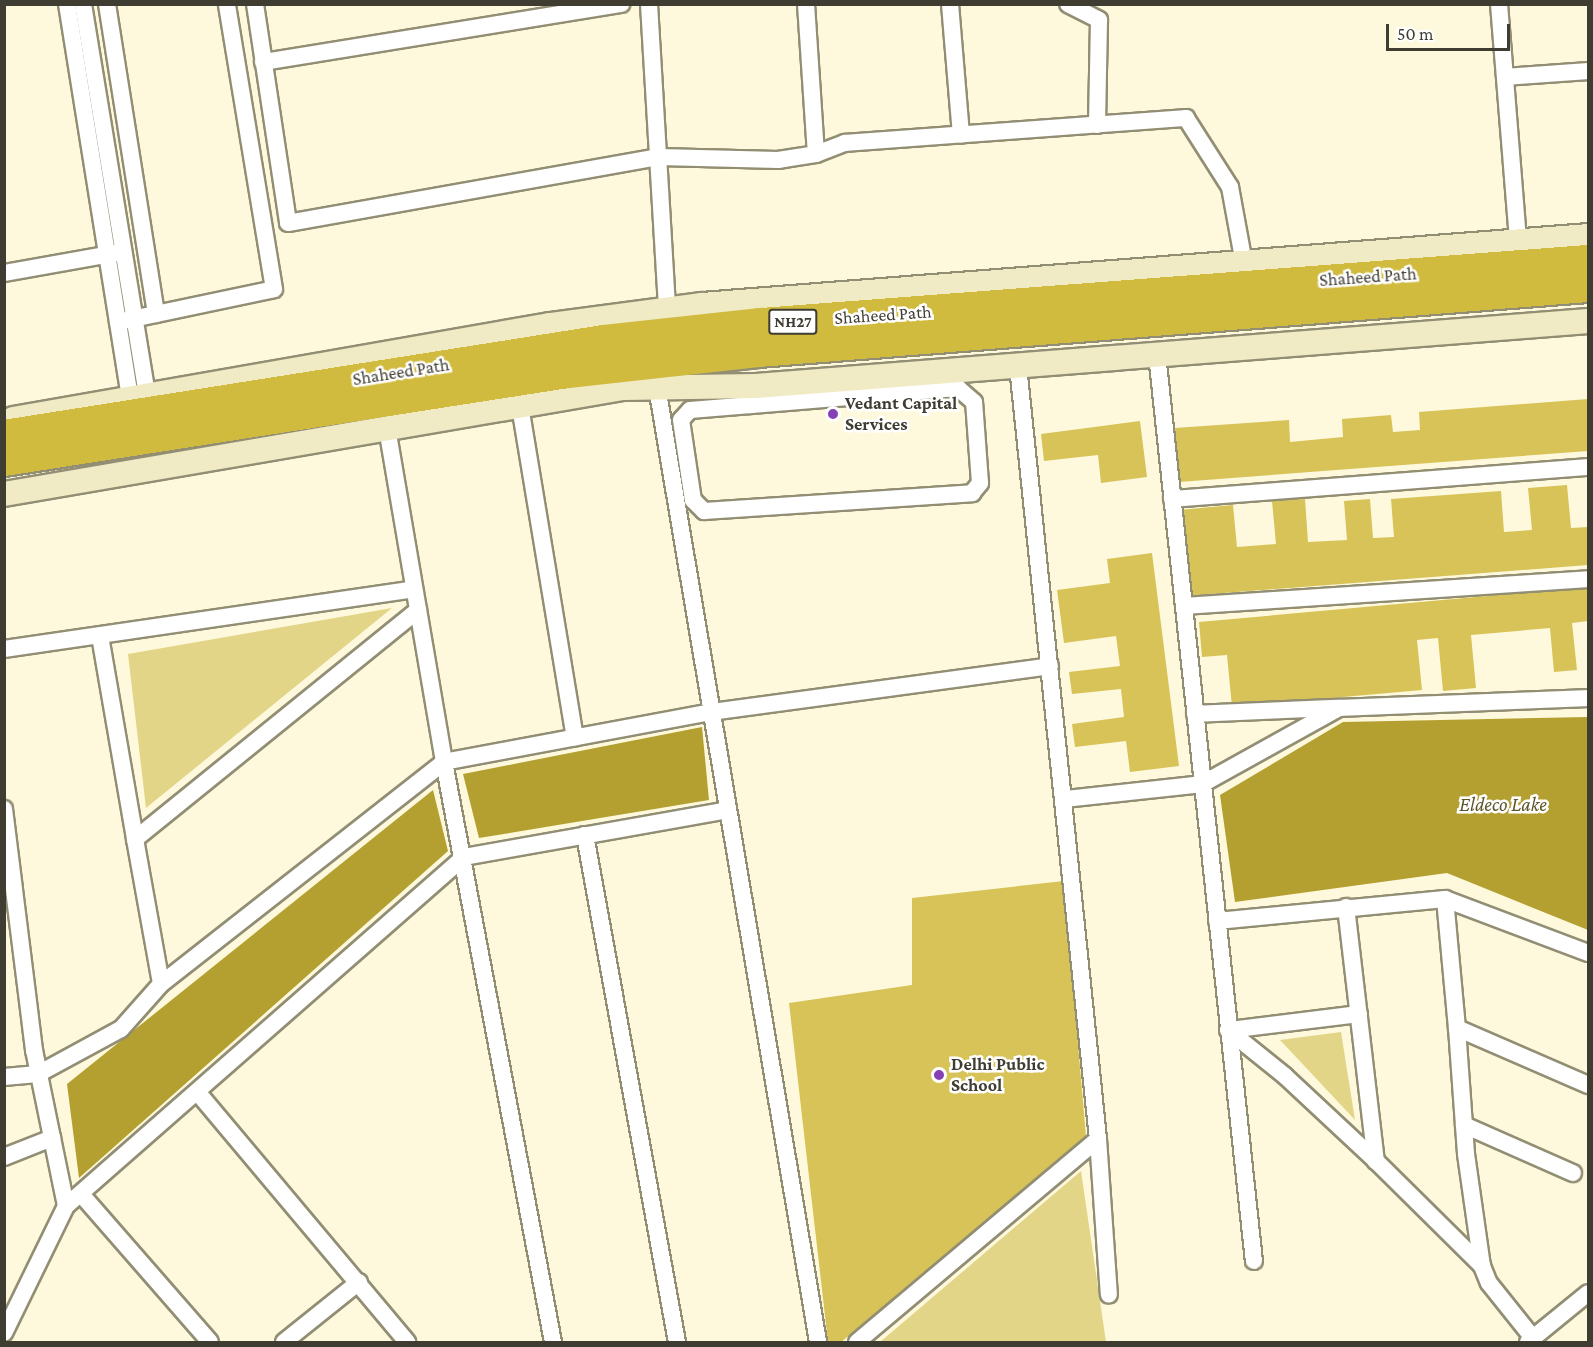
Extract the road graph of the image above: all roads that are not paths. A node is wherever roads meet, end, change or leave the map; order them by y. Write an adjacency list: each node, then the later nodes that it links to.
1 (67, 4): 21 (street)
2 (83, 4): 21 (street)
3 (107, 4): 27 (street)
4 (228, 4): 27 (street)
5 (255, 4): 12 (street)
6 (621, 4): 12 (street)
7 (649, 4): 18 (street)
8 (806, 4): 17 (street)
9 (950, 4): 16 (street)
10 (1498, 4): 14 (street)
11 (1073, 5): 15 (street)
12 (263, 62): 18 (street)
13 (1588, 71): 14 (street)
14 (1504, 77): 20 (street)
15 (1097, 125): 16 (street); 23 (street)
16 (961, 135): 17 (street)
17 (816, 154): 18 (street)
18 (659, 157): 26 (street)
19 (1588, 236): 20 (street)
20 (1518, 242): 23 (street)
21 (115, 254): 24 (street); 28 (street); 30 (street)
22 (1588, 261): 40 (highway, Shaheed Path / NH27)
23 (1244, 263): 26 (street)
24 (4, 273)
25 (1588, 286): 41 (highway, Shaheed Path / NH27)
26 (667, 310): 36 (street)
27 (156, 314): 28 (street)
28 (135, 319): 30 (street); 36 (street)
29 (1588, 321): 31 (street)
30 (118, 322): 36 (street)
31 (1157, 354): 32 (street); 44 (street)
32 (1018, 366): 33 (street); 51 (street)
33 (874, 386): 35 (street); 35 (street)
34 (657, 387): 35 (street); 37 (street); 54 (street)
35 (750, 395)
36 (139, 397): 38 (street)
37 (520, 406): 39 (street); 56 (street)
38 (4, 421)
39 (387, 428): 43 (street); 46 (street)
40 (4, 436)
41 (4, 460)
42 (1588, 467): 44 (street)
43 (4, 495)
44 (1172, 499): 47 (street)
45 (1588, 579): 47 (street)
46 (414, 589): 48 (street); 49 (street)
47 (1184, 606): 55 (street)
48 (418, 610): 57 (street); 63 (street)
49 (100, 636): 50 (street); 63 (street)
50 (4, 648)
51 (1050, 666): 54 (street); 59 (street)
52 (1588, 698): 53 (street)
53 (1339, 708): 55 (street); 58 (street)
54 (711, 711): 56 (street); 61 (street)
55 (1195, 714): 58 (street)
56 (574, 737): 57 (street)
57 (444, 762): 64 (street); 69 (street)
58 (1202, 784): 59 (street); 67 (street)
59 (1065, 799): 79 (street)
60 (4, 809): 73 (street)
61 (727, 810): 62 (street); 97 (street)
62 (585, 836): 64 (street); 96 (street)
63 (135, 839): 69 (street)
64 (464, 857): 76 (street); 95 (street)
65 (1445, 899): 66 (street); 68 (street); 71 (street)
66 (1346, 907): 67 (street); 70 (street)
67 (1217, 921): 72 (street)
68 (1588, 953)
69 (161, 984): 73 (street)
70 (1359, 1014): 72 (street); 81 (street)
71 (1457, 1028): 75 (street); 77 (street)
72 (1228, 1030): 81 (street); 85 (street)
73 (38, 1074): 74 (street); 78 (street)
74 (4, 1077)
75 (1588, 1085)
76 (200, 1094): 83 (street); 87 (street)
77 (1464, 1125): 82 (street); 86 (street)
78 (52, 1138): 80 (street); 84 (street)
79 (1098, 1139): 89 (street); 98 (street)
80 (4, 1157)
81 (1376, 1161): 86 (street)
82 (1573, 1173)
83 (81, 1194): 84 (street); 92 (street)
84 (66, 1206): 90 (street)
85 (1254, 1261)
86 (1482, 1266): 91 (street)
87 (358, 1282): 93 (street); 94 (street)
88 (1588, 1293): 91 (street)
89 (1109, 1295)
90 (9, 1335)
91 (1531, 1340)
92 (210, 1342)
93 (284, 1342)
94 (407, 1342)
95 (553, 1342)
96 (677, 1342)
97 (818, 1342)
98 (857, 1342)

